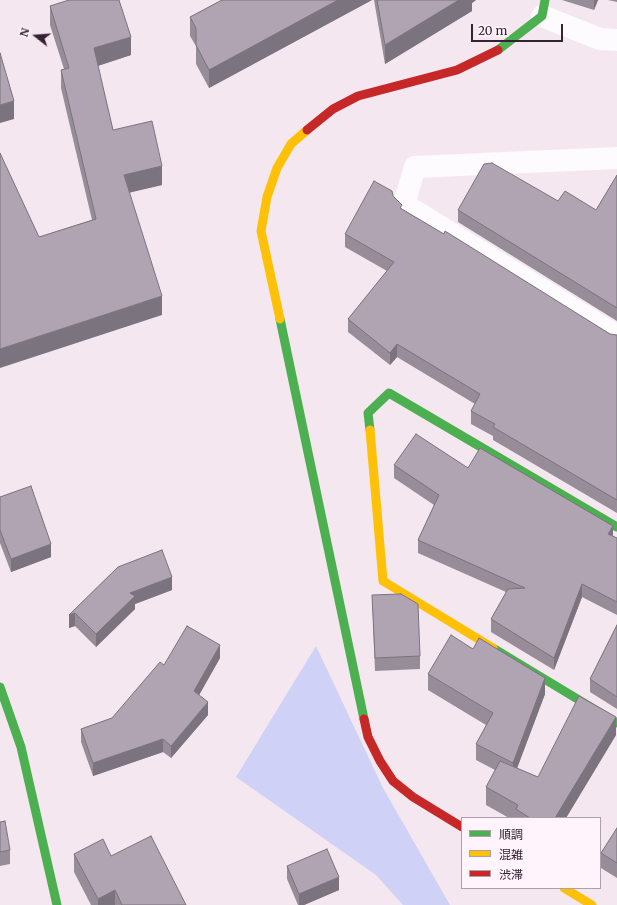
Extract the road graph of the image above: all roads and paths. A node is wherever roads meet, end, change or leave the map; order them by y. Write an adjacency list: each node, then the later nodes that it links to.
1 (543, 8): 2 (street); 8 (street)
2 (617, 40)
3 (617, 158): 4 (street)
4 (617, 336)
5 (617, 527): 7 (street)
6 (0, 686): 10 (street)
7 (617, 723)
8 (461, 826)
9 (566, 889): 11 (street)
10 (57, 905)
11 (592, 905)

